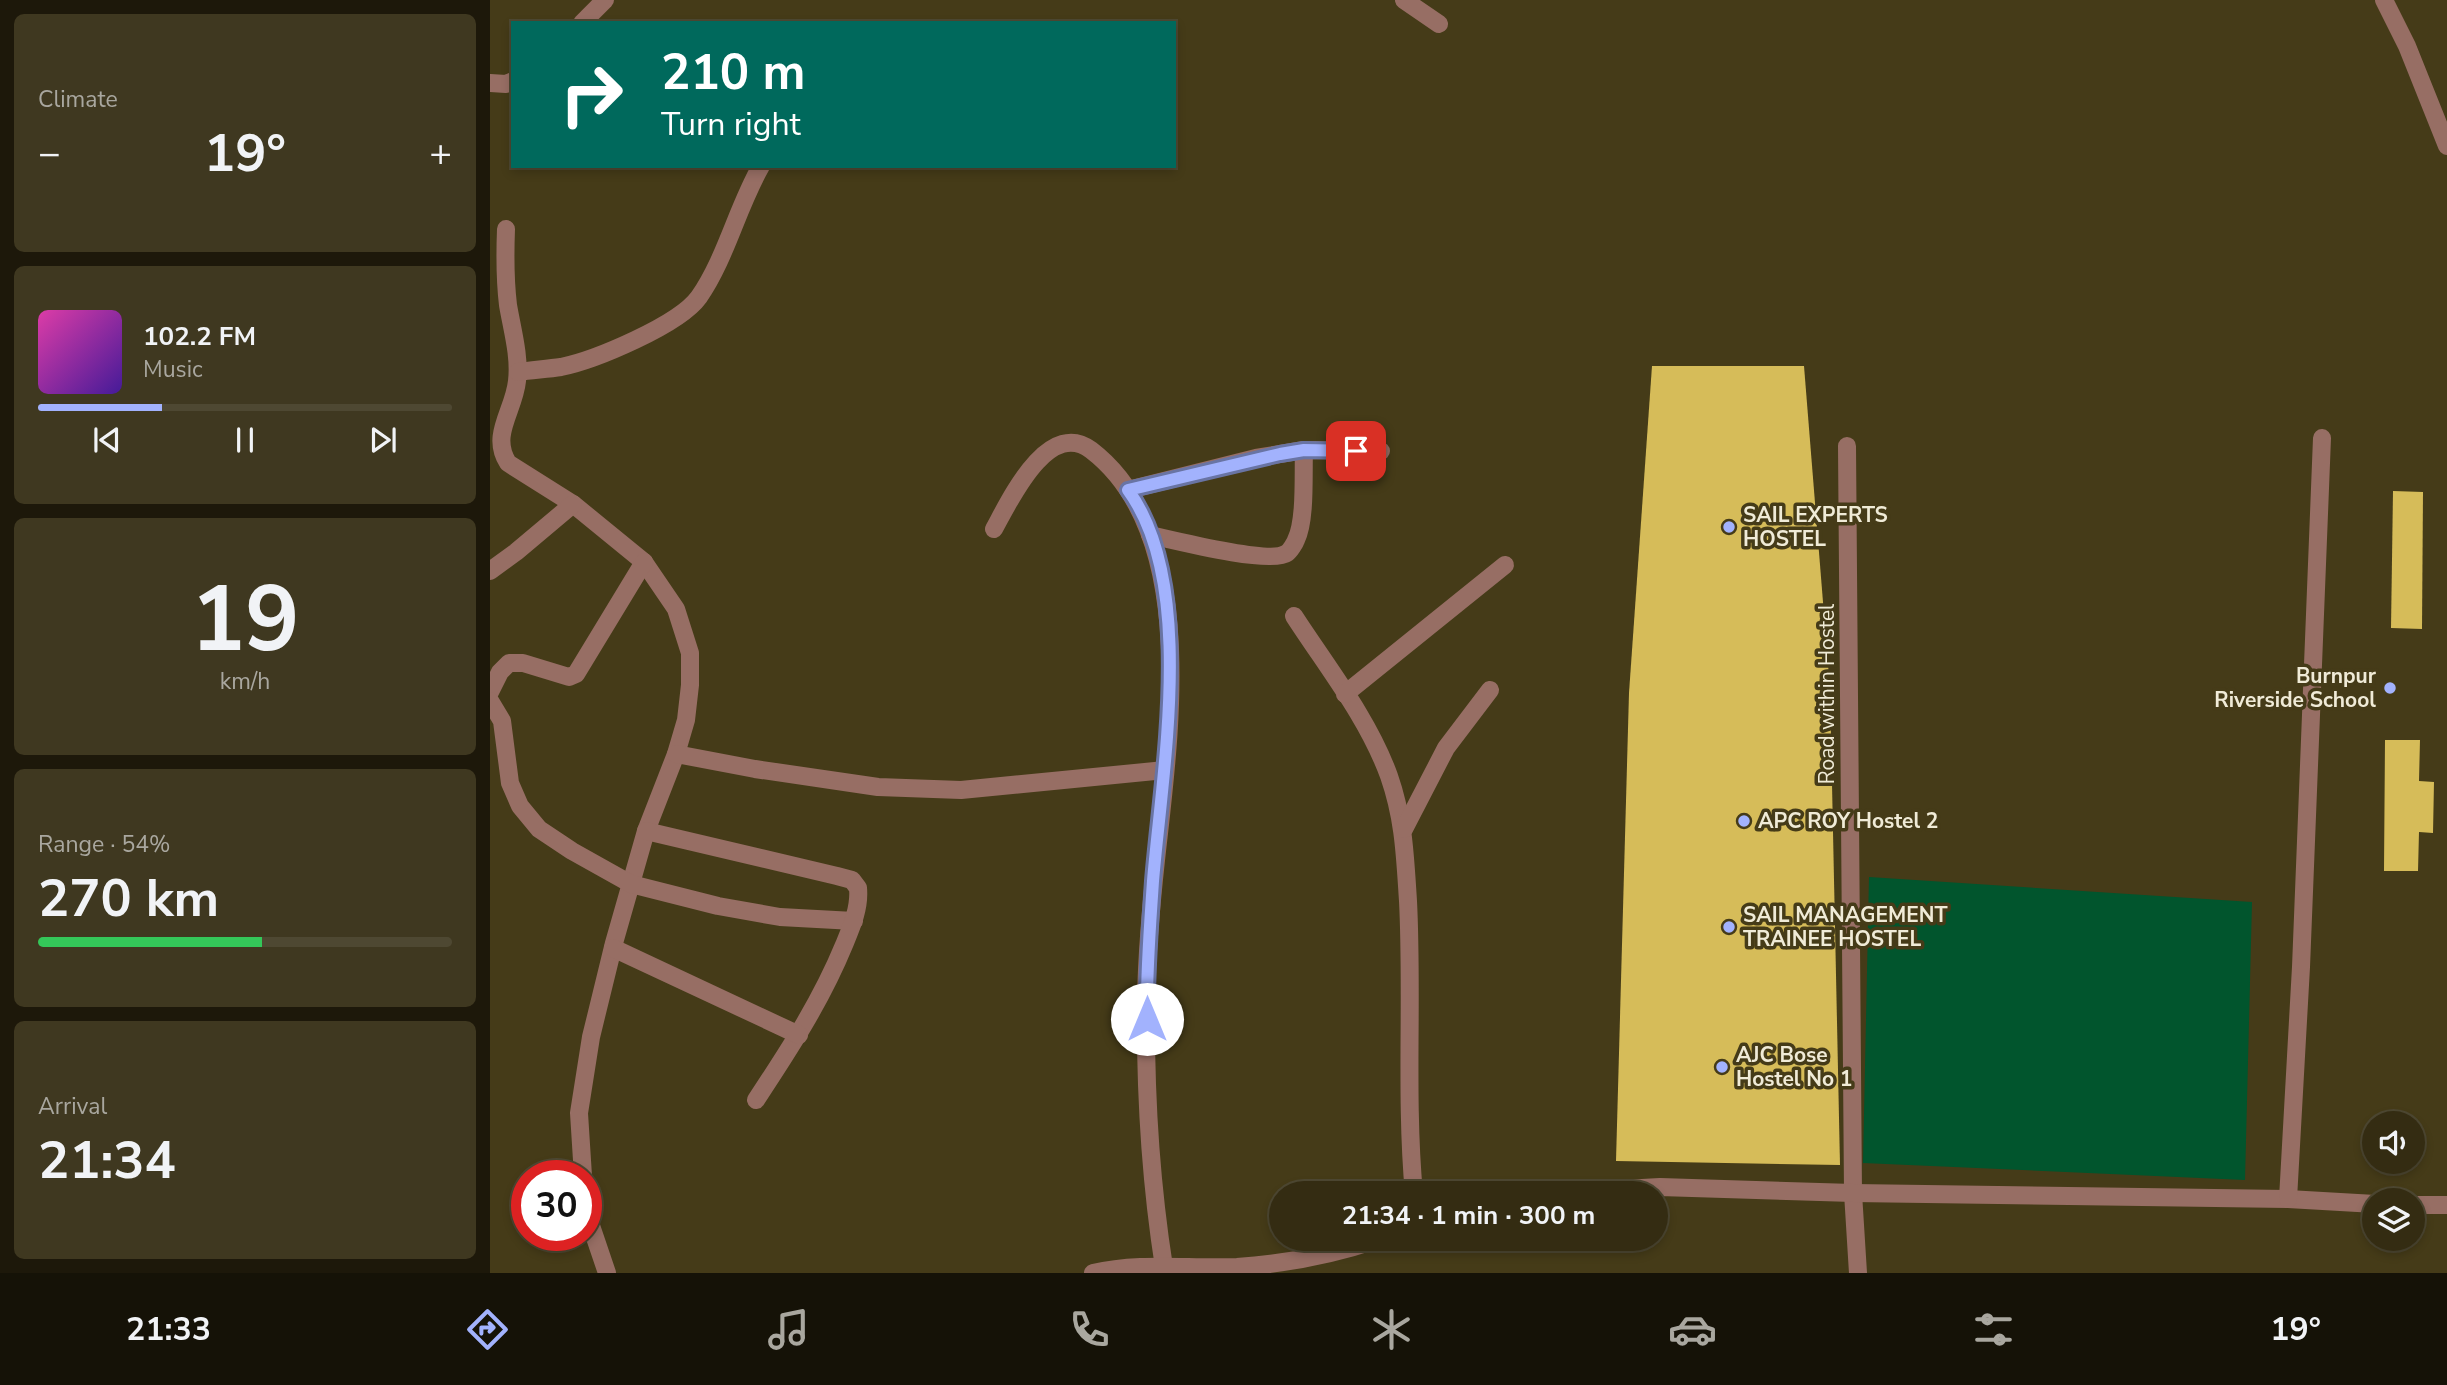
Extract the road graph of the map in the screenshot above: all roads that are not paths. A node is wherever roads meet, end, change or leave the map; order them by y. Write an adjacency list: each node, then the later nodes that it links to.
1 (605, 0): 4 (street)
2 (1404, 0): 5 (street)
3 (2384, 0): 8 (street)
4 (584, 21)
5 (1439, 24)
6 (511, 82): 7 (street)
7 (490, 83)
8 (2447, 146)
9 (760, 168): 12 (street)
10 (506, 229): 11 (street)
11 (497, 271): 12 (street)
12 (518, 372): 18 (street)
13 (2322, 438): 41 (street)
14 (1847, 446): 40 (street, Road within Hostel)
15 (1304, 450): 16 (street); 17 (street); 20 (street)
16 (1381, 451)
17 (1128, 490): 19 (street); 20 (street)
18 (573, 504): 21 (street); 23 (street)
19 (994, 529)
20 (1150, 536): 29 (street)
21 (644, 562): 26 (street); 28 (street)
22 (1505, 565): 27 (street)
23 (490, 571)
24 (1294, 616): 27 (street)
25 (1490, 690): 30 (street)
26 (491, 692): 32 (street)
27 (1345, 694): 30 (street)
28 (676, 754): 29 (street); 31 (street)
29 (1165, 771): 47 (street)
30 (1404, 829): 38 (street)
31 (646, 831): 32 (street); 33 (street)
32 (631, 884): 33 (street); 34 (street)
33 (854, 921): 35 (street)
34 (612, 948): 35 (street); 37 (street)
35 (799, 1035): 36 (street)
36 (756, 1100)
37 (582, 1160)
38 (1413, 1181)
39 (1668, 1186): 40 (street)
40 (1853, 1193): 41 (street); 51 (street, Road within Hostel)
41 (2288, 1199): 42 (street)
42 (2362, 1203)
43 (2425, 1205): 44 (street)
44 (2447, 1205)
45 (600, 1251): 49 (street)
46 (1336, 1251): 48 (street)
47 (1164, 1267): 48 (street); 50 (street)
48 (1262, 1269)
49 (607, 1273)
50 (1093, 1273)
51 (1858, 1273)

